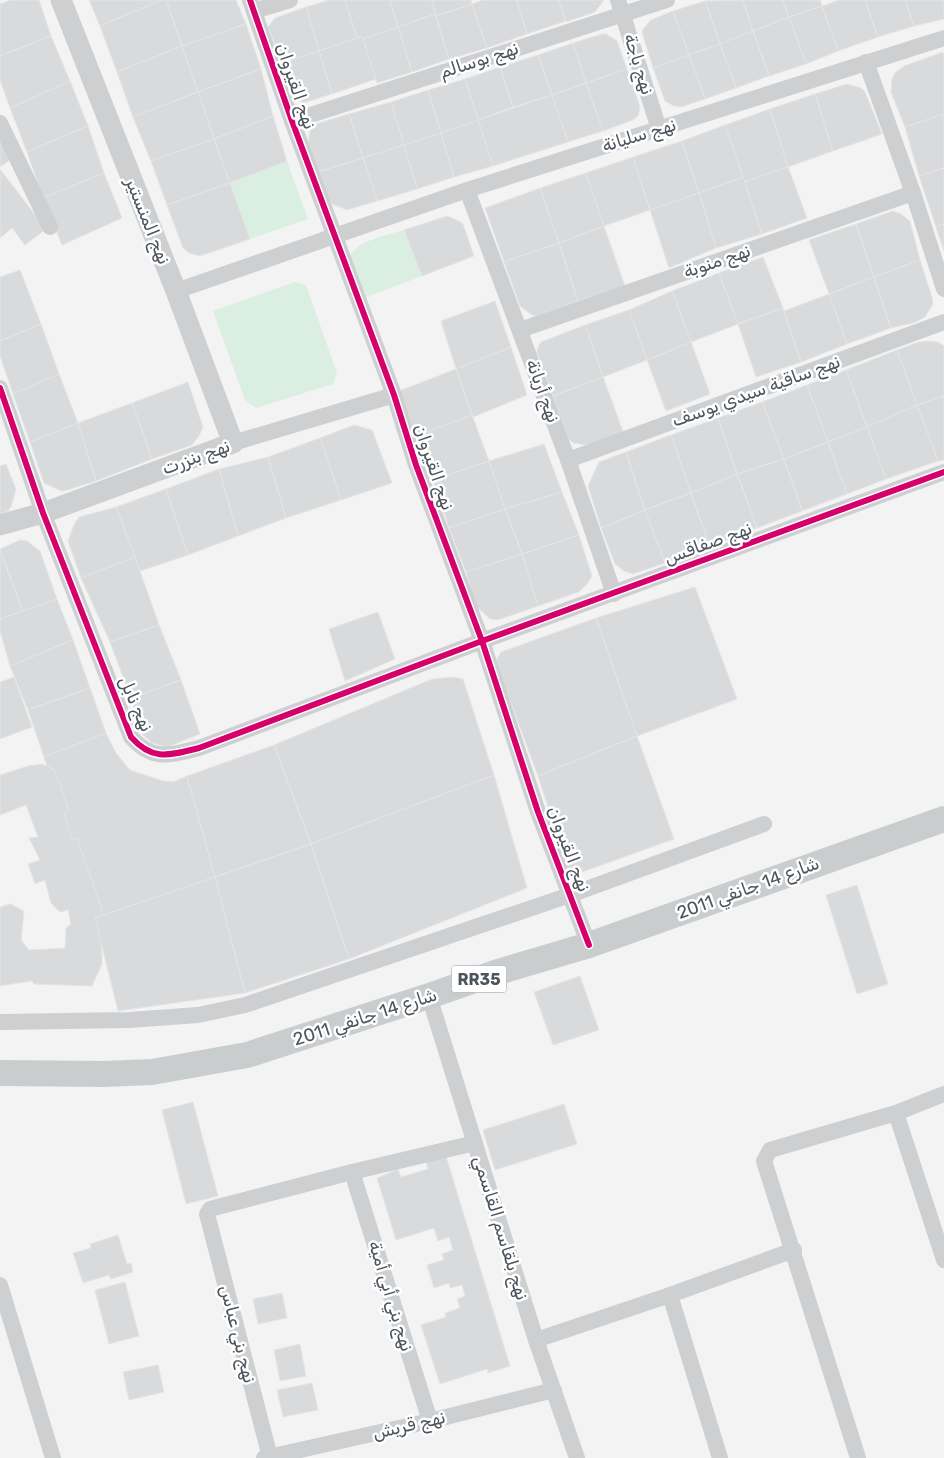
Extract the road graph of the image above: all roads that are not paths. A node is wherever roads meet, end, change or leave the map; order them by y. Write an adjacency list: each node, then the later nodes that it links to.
1 (61, 0): 16 (street, نهج المنستير)
2 (290, 0): 4 (street)
3 (667, 0): 5 (street, نهج بوسالم)
4 (252, 6): 8 (street, نهج القيروان)
5 (621, 7): 8 (street, نهج بوسالم); 10 (street, نهج باجة)
6 (944, 38): 7 (street, نهج سليانة)
7 (866, 62): 10 (street, نهج سليانة); 12 (street)
8 (292, 121): 14 (street, نهج القيروان)
9 (0, 123): 13 (street)
10 (659, 129): 11 (street, نهج سليانة)
11 (467, 190): 14 (street, نهج سليانة); 18 (street, نهج أريانة)
12 (913, 193): 15 (street); 18 (street, نهج منوبة)
13 (50, 227)
14 (335, 236): 16 (street, نهج سليانة); 20 (street, نهج القيروان)
15 (944, 289)
16 (176, 290): 21 (street, نهج المنستير)
17 (944, 322): 22 (street, نهج ساقية سيدي يوسف)
18 (520, 330): 22 (street, نهج أريانة)
19 (0, 388): 24 (street, نهج نابل)
20 (394, 395): 21 (street, نهج بنزرت); 27 (street, نهج القيروان)
21 (233, 443): 24 (street, نهج بنزرت)
22 (568, 460): 26 (street, نهج أريانة)
23 (944, 472): 26 (street, نهج صفاقس)
24 (43, 513): 25 (street, نهج بنزرت); 27 (street, نهج نابل)
25 (0, 525)
26 (614, 594): 27 (street, نهج صفاقس)
27 (482, 642): 30 (street, نهج القيروان)
28 (944, 819): 31 (main road, شارع 14 جانفي 2011 / RR35)
29 (764, 824): 30 (street)
30 (570, 895): 31 (street, نهج القيروان); 33 (street)
31 (589, 945): 32 (main road, شارع 14 جانفي 2011 / RR35)
32 (429, 996): 34 (main road, شارع 14 جانفي 2011 / RR35); 37 (street, نهج بلقاسم القاسمي)
33 (0, 1022)
34 (0, 1073)
35 (944, 1094): 36 (street)
36 (896, 1114): 39 (street); 40 (street)
37 (475, 1143): 38 (street); 43 (street, نهج بلقاسم القاسمي)
38 (352, 1172): 45 (street, نهج بني أبي أمية); 46 (street, نهج بني عباس)
39 (794, 1250): 42 (street); 50 (street)
40 (944, 1260)
41 (0, 1285): 47 (street)
42 (670, 1295): 43 (street); 49 (street)
43 (536, 1340): 44 (street, نهج بلقاسم القاسمي)
44 (554, 1390): 45 (street, نهج قريش); 48 (street, نهج بلقاسم القاسمي)
45 (430, 1421): 46 (street, نهج قريش)
46 (267, 1457)
47 (53, 1458)
48 (577, 1458)
49 (720, 1458)
50 (858, 1458)

